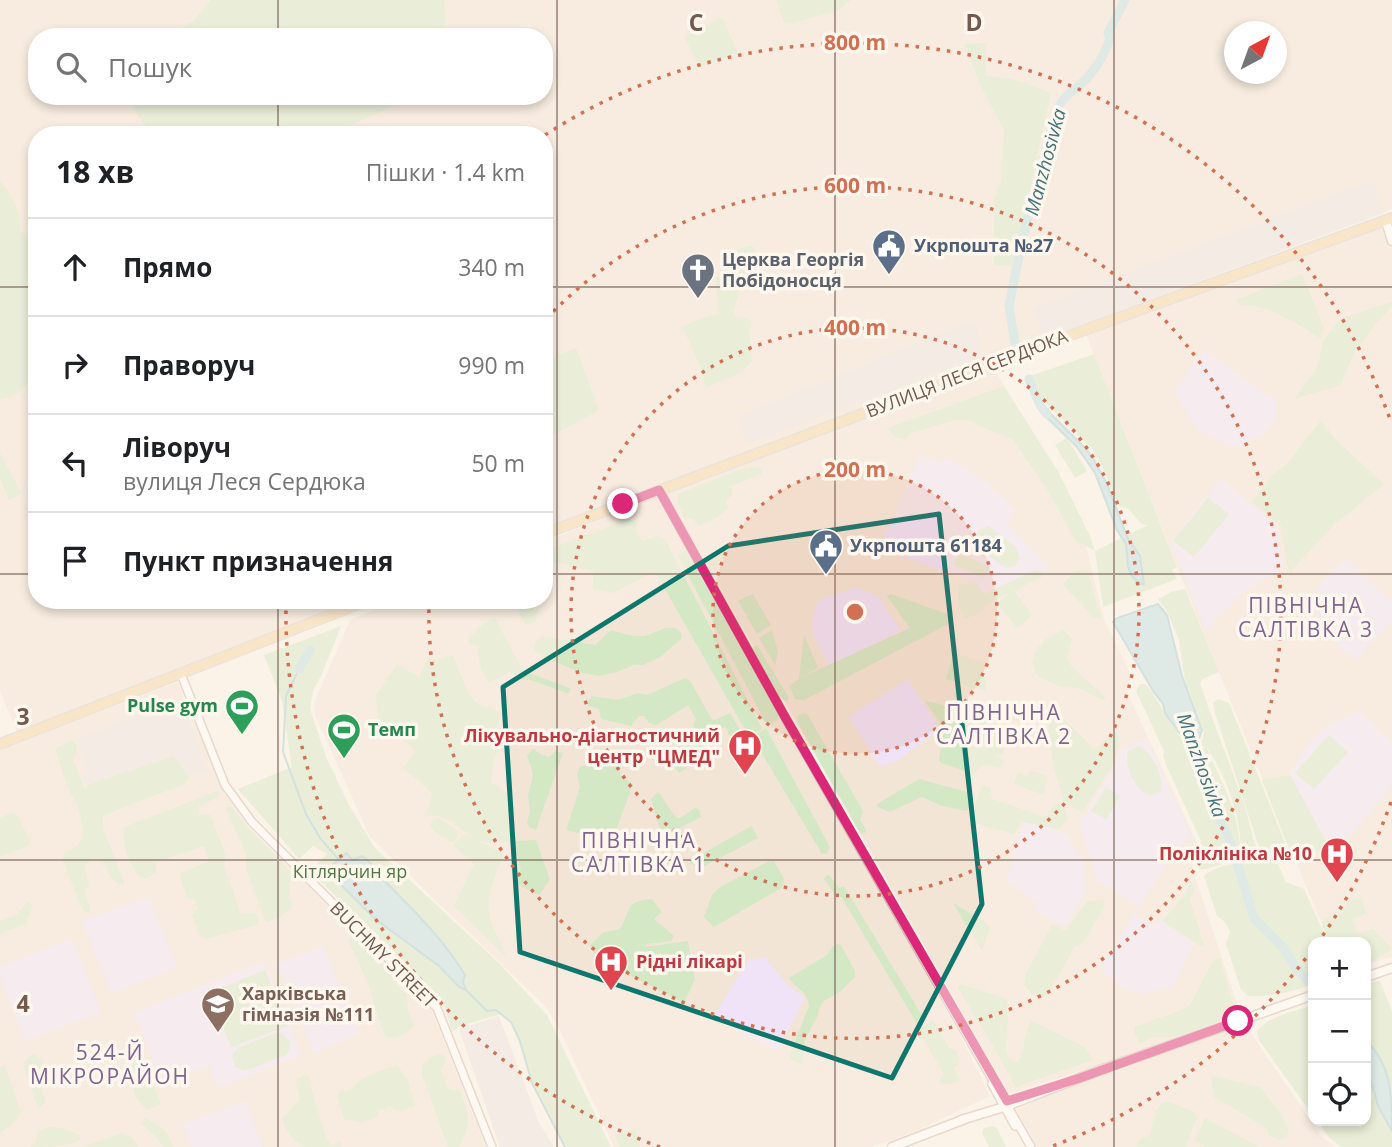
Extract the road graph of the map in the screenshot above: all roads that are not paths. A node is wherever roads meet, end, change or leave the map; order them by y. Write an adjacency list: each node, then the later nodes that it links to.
1 (1389, 220): 2 (main road); 3 (main road, ВУЛИЦЯ ЛЕСЯ СЕРДЮКА)
2 (1392, 241)
3 (659, 490): 4 (main road, ВУЛИЦЯ ЛЕСЯ СЕРДЮКА); 11 (street)
4 (553, 531)
5 (346, 609): 6 (main road)
6 (181, 674): 7 (main road); 12 (street, BUCHMY STREET)
7 (0, 744)
8 (1392, 968): 9 (main road)
9 (1371, 975)
10 (1308, 996): 11 (main road)
11 (1005, 1104): 13 (main road); 14 (street)
12 (492, 1147)
13 (892, 1147)
14 (1029, 1147)

